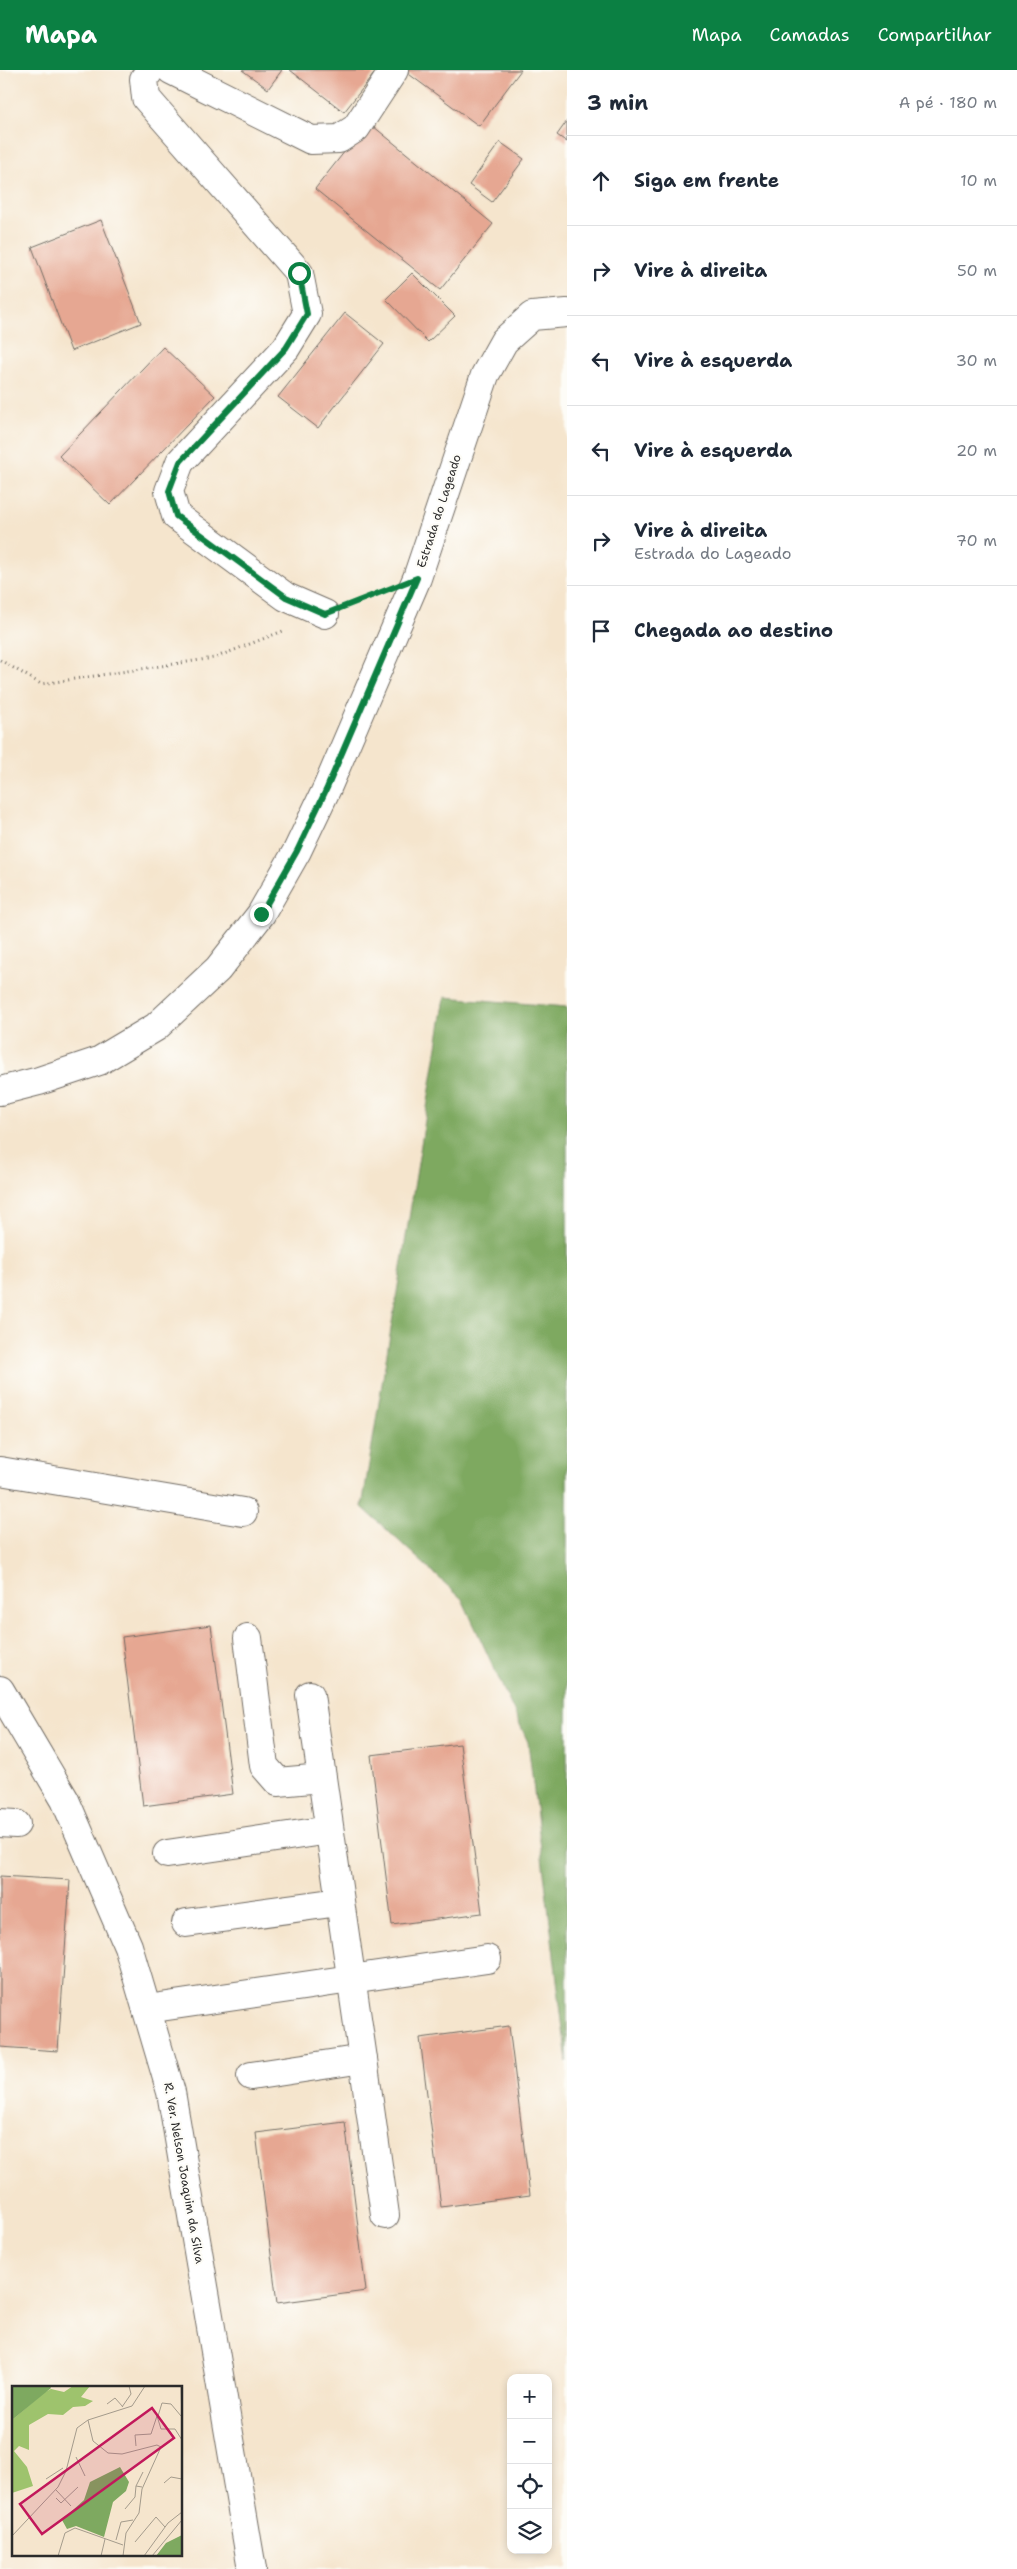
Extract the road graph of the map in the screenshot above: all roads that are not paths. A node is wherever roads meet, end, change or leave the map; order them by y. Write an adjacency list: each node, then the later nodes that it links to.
1 (150, 70): 5 (street)
2 (171, 70): 3 (street)
3 (394, 70)
4 (567, 312): 6 (street, Estrada do Lageado)
5 (325, 614)
6 (0, 1091)
7 (0, 1471): 8 (street)
8 (243, 1512)
9 (248, 1638): 12 (street)
10 (0, 1690): 19 (street, R. Ver. Nelson Joaquim da Silva)
11 (310, 1695): 12 (street)
12 (322, 1778): 13 (street)
13 (330, 1830): 14 (street); 15 (street)
14 (167, 1854)
15 (339, 1902): 16 (street); 18 (street)
16 (186, 1924)
17 (488, 1959): 18 (street)
18 (350, 1980): 19 (street); 20 (street)
19 (147, 2009): 23 (street, R. Ver. Nelson Joaquim da Silva)
20 (363, 2059): 21 (street); 22 (street)
21 (251, 2076)
22 (385, 2215)
23 (252, 2569)

